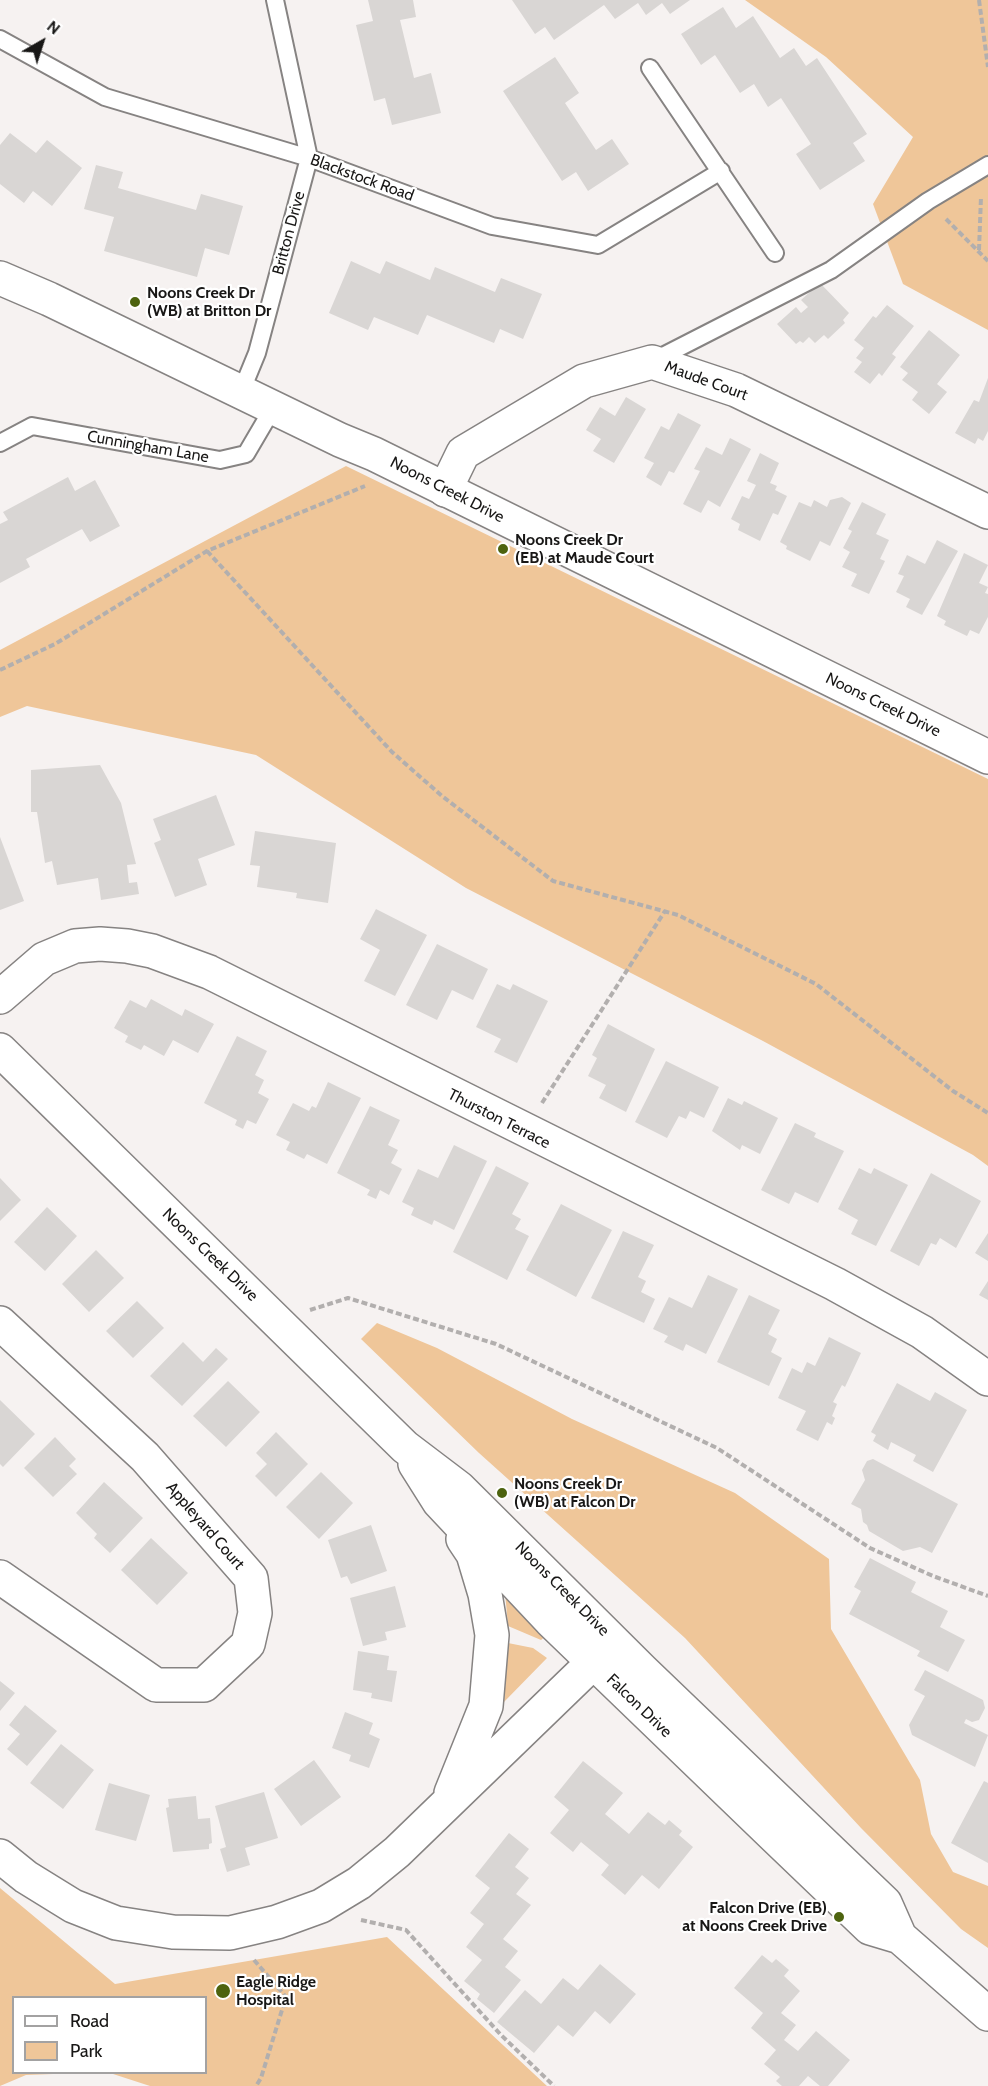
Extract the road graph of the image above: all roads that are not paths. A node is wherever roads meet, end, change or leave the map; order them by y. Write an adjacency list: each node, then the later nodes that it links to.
1 (275, 0): 4 (lane, Britton Drive)
2 (0, 39): 4 (lane, Blackstock Road)
3 (650, 68): 6 (lane)
4 (309, 158): 6 (lane, Blackstock Road); 10 (lane, Britton Drive)
5 (985, 167): 9 (lane)
6 (721, 171): 7 (lane)
7 (775, 253)
8 (0, 278): 10 (street, Noons Creek Drive)
9 (652, 362): 13 (street, Maude Court); 14 (street, Maude Court)
10 (241, 392): 11 (street, Noons Creek Drive)
11 (273, 408): 12 (lane, Cunningham Lane); 13 (street, Noons Creek Drive)
12 (0, 443)
13 (445, 490): 15 (street, Noons Creek Drive)
14 (988, 512)
15 (988, 757)
16 (0, 997): 19 (street, Thurston Terrace)
17 (0, 1050): 20 (street, Noons Creek Drive)
18 (0, 1323): 22 (street, Appleyard Court)
19 (988, 1379)
20 (405, 1447): 21 (street, Falcon Drive); 23 (street, Noons Creek Drive)
21 (439, 1502): 23 (street, Falcon Drive); 24 (street)
22 (0, 1577)
23 (604, 1652): 24 (street, Noons Creek Drive); 26 (street, Falcon Drive)
24 (447, 1804): 25 (street, Noons Creek Drive)
25 (0, 1856)
26 (988, 2014)

